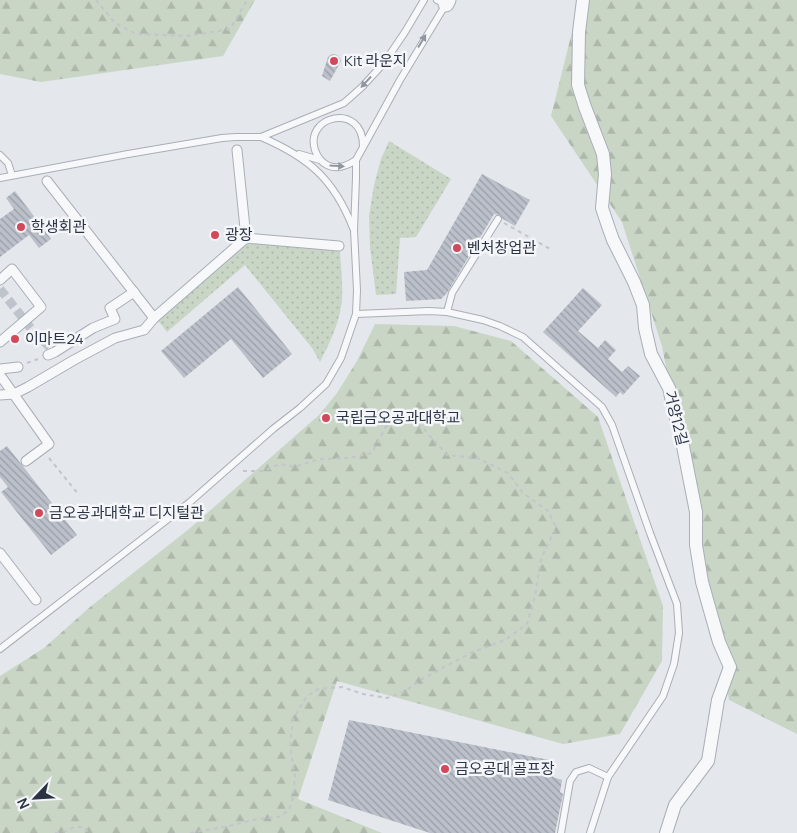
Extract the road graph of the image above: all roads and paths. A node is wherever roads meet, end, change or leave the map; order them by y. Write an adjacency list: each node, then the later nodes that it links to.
1 (96, 0): 2 (path)
2 (247, 0)
3 (424, 0): 6 (lane, one-way to 6)
4 (583, 0): 50 (street, 거양12길)
5 (444, 1): 9 (lane, one-way to 5)
6 (344, 103): 7 (lane); 8 (lane)
7 (327, 120): 9 (lane); 13 (lane)
8 (261, 136): 11 (lane); 15 (lane)
9 (363, 146): 14 (lane)
10 (237, 150): 20 (street)
11 (293, 152): 13 (lane); 19 (lane)
12 (0, 155): 15 (lane)
13 (321, 160): 14 (lane, one-way to 14)
14 (356, 160): 19 (lane)
15 (12, 175): 16 (lane)
16 (0, 178)
17 (47, 181): 24 (street)
18 (498, 219): 22 (path); 25 (lane)
19 (354, 230): 26 (lane)
20 (246, 238): 21 (street); 27 (street)
21 (339, 246)
22 (552, 250)
23 (0, 280): 28 (street)
24 (134, 292): 27 (street); 29 (street)
25 (447, 312): 26 (lane); 44 (lane)
26 (356, 314): 43 (lane)
27 (154, 318): 31 (street)
28 (0, 342)
29 (64, 347): 30 (street); 31 (street)
30 (48, 355): 32 (path)
31 (74, 360): 35 (street)
32 (18, 367): 33 (street)
33 (0, 369)
34 (0, 375): 35 (street)
35 (14, 394): 36 (street); 37 (street)
36 (0, 395)
37 (42, 449): 38 (street); 40 (path)
38 (26, 461)
39 (242, 471): 47 (path)
40 (79, 494)
41 (0, 553): 42 (street)
42 (36, 600)
43 (0, 649)
44 (608, 777): 48 (lane); 49 (lane)
45 (55, 833): 46 (path)
46 (89, 833)
47 (190, 833)
48 (561, 833)
49 (590, 833)
50 (666, 833)

